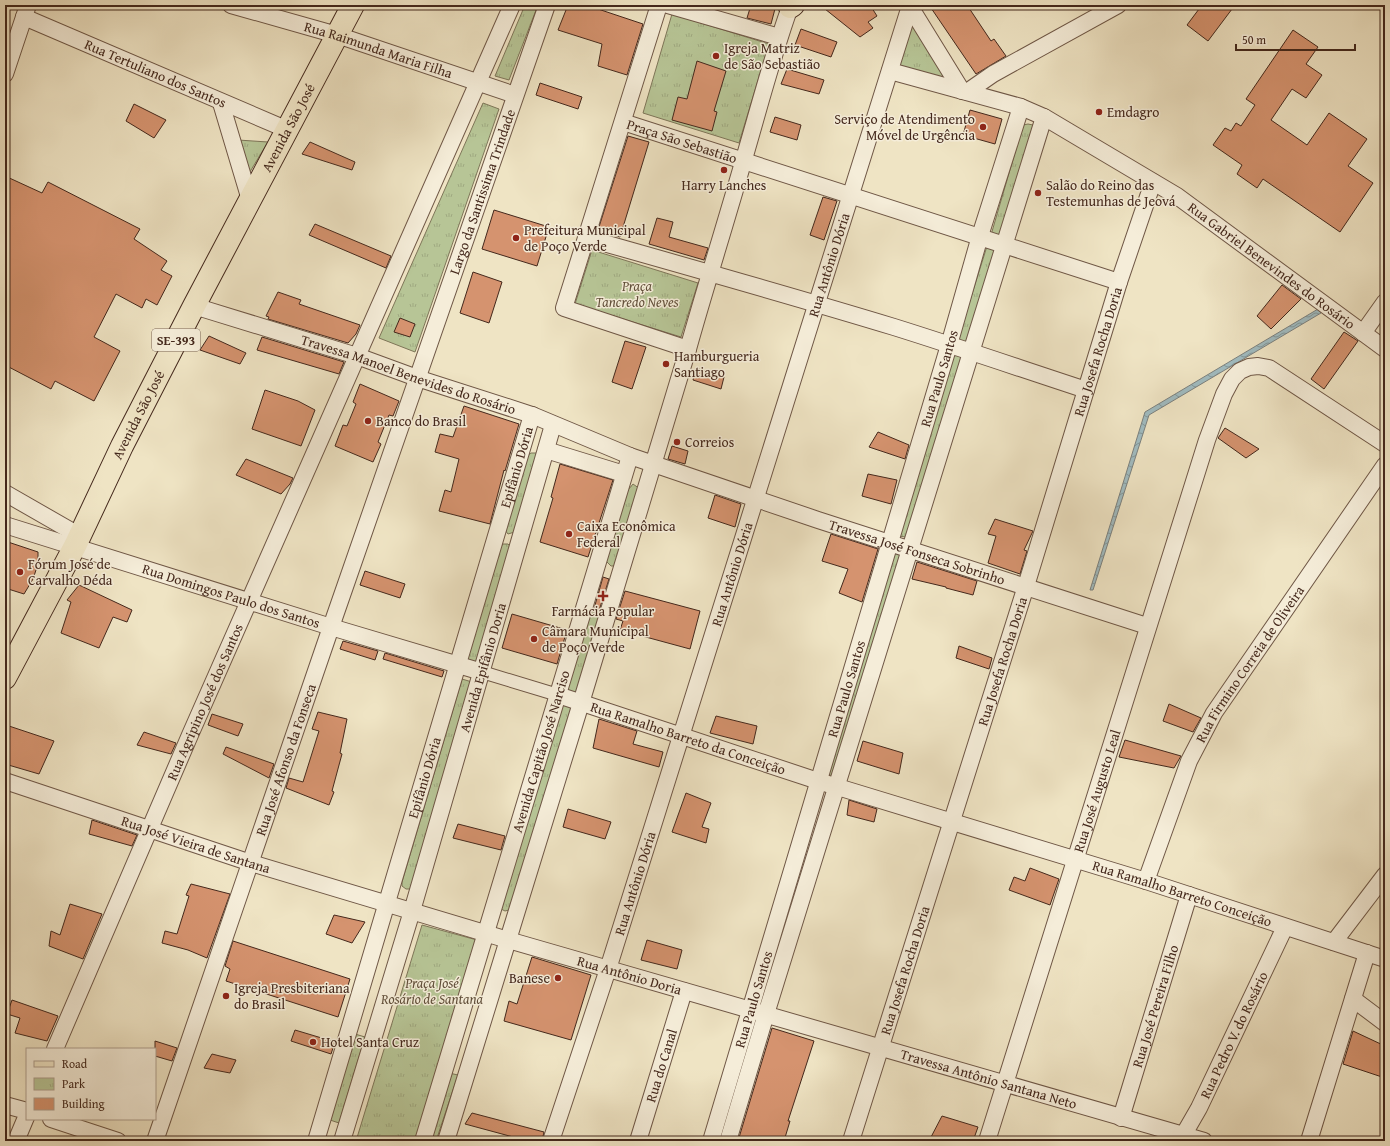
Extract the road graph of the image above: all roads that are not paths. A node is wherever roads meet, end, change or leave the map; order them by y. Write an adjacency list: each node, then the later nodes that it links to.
1 (231, 5): 11 (street, Rua Raimunda Maria Filha)
2 (353, 5): 11 (main road, Avenida São José / SE-393)
3 (512, 5): 15 (street)
4 (547, 5): 17 (street, Largo da Santissima Trindade)
5 (659, 5): 21 (street, Praça São Sebastião)
6 (668, 5): 12 (street)
7 (1118, 5): 16 (street)
8 (791, 6): 12 (street)
9 (909, 6): 13 (street, Rua Antônio Dória); 16 (street)
10 (26, 11): 14 (street); 18 (street, Rua Tertuliano dos Santos)
11 (337, 35): 15 (street, Rua Raimunda Maria Filha); 22 (main road, Avenida São José / SE-393)
12 (779, 37): 23 (street, Praça São Sebastião)
13 (890, 71): 16 (street, Rua Gabriel Benevindes do Rosário); 25 (street, Rua Antônio Dória)
14 (5, 74)
15 (478, 82): 17 (street, Rua Raimunda Maria Filha); 40 (street)
16 (965, 92): 19 (street, Rua Gabriel Benevindes do Rosário)
17 (515, 95): 41 (street, Largo da Santissima Trindade)
18 (221, 103): 22 (street, Rua Tertuliano dos Santos); 26 (street)
19 (1021, 107): 20 (street, Rua Gabriel Benevindes do Rosário); 27 (street, Rua Paulo Santos)
20 (1044, 117): 24 (street, Rua Gabriel Benevindes do Rosário); 29 (street, Rua Paulo Santos)
21 (623, 122): 23 (street, Praça São Sebastião); 28 (street)
22 (288, 130): 26 (main road, Avenida São José / SE-393)
23 (744, 161): 25 (street); 30 (street, Praça São Sebastião)
24 (1154, 182): 31 (street, Rua Josefa Rocha Doria); 35 (street, Rua Gabriel Benevindes do Rosário)
25 (852, 195): 27 (street); 33 (street, Rua Antônio Dória)
26 (250, 200): 34 (main road, Avenida São José / SE-393)
27 (980, 236): 29 (street); 36 (street, Rua Paulo Santos)
28 (586, 238): 30 (street); 37 (street)
29 (1006, 245): 31 (street); 39 (street, Rua Paulo Santos)
30 (710, 274): 33 (street); 37 (street)
31 (1119, 282): 42 (street, Rua Josefa Rocha Doria)
32 (1385, 302): 35 (street)
33 (815, 304): 36 (street); 52 (street, Rua Antônio Dória)
34 (194, 306): 40 (street, Travessa Manoel Benevides do Rosário); 55 (main road, Avenida São José / SE-393)
35 (1363, 333): 38 (street, Rua Gabriel Benevindes do Rosário)
36 (949, 345): 39 (street); 56 (street, Rua Paulo Santos)
37 (688, 349): 48 (street, Avenida Capitão José Narciso)
38 (1385, 349)
39 (972, 353): 42 (street); 58 (street, Rua Paulo Santos)
40 (357, 356): 41 (street, Travessa Manoel Benevides do Rosário); 62 (street, Rua Agripino José dos Santos)
41 (417, 378): 43 (street, Travessa Manoel Benevides do Rosário); 64 (street, Rua José Afonso da Fonseca)
42 (1086, 390): 61 (street, Rua Josefa Rocha Doria)
43 (532, 415): 44 (street, Travessa Manoel Benevides do Rosário); 54 (street, Epifânio Dória)
44 (553, 425): 46 (street, Avenida Epifânio Doria); 47 (street, Travessa Manoel Benevides do Rosário)
45 (1385, 444): 63 (street, Rua José Augusto Leal)
46 (546, 450): 50 (street); 57 (street, Avenida Epifânio Doria)
47 (630, 456): 48 (street, Travessa Manoel Benevides do Rosário); 50 (street, Avenida Capitão José Narciso)
48 (653, 463): 52 (street, Travessa Manoel Benevides do Rosário); 60 (street, Avenida Capitão José Narciso)
49 (1385, 465): 79 (street, Rua Firmino Correia de Oliveira)
50 (624, 474): 59 (street, Avenida Capitão José Narciso)
51 (5, 493): 55 (street)
52 (756, 498): 56 (street, Travessa José Fonseca Sobrinho); 70 (street, Rua Antônio Dória)
53 (5, 525): 55 (street, Rua Domingos Paulo dos Santos)
54 (496, 537): 57 (street); 65 (street, Epifânio Dória)
55 (77, 541): 62 (street, Rua Domingos Paulo dos Santos); 67 (main road, Avenida São José / SE-393)
56 (888, 543): 58 (street, Travessa José Fonseca Sobrinho); 72 (street, Rua Paulo Santos)
57 (520, 544): 66 (street, Avenida Epifânio Doria)
58 (911, 550): 61 (street, Travessa José Fonseca Sobrinho); 73 (street, Rua Paulo Santos)
59 (596, 565): 60 (street); 68 (street, Avenida Capitão José Narciso)
60 (620, 572): 69 (street, Avenida Capitão José Narciso)
61 (1026, 586): 63 (street, Travessa José Fonseca Sobrinho); 74 (street, Rua Josefa Rocha Doria)
62 (249, 602): 64 (street, Rua Domingos Paulo dos Santos); 75 (street, Rua Agripino José dos Santos)
63 (1147, 626): 76 (street, Rua José Augusto Leal)
64 (331, 627): 65 (street, Rua Domingos Paulo dos Santos); 77 (street, Rua José Afonso da Fonseca)
65 (458, 665): 66 (street, Rua Domingos Paulo dos Santos); 81 (street, Epifânio Dória)
66 (482, 672): 68 (street); 82 (street, Avenida Epifânio Doria)
67 (5, 678)
68 (558, 695): 69 (street, Rua Ramalho Barreto da Conceição); 84 (street, Avenida Capitão José Narciso)
69 (581, 703): 70 (street, Rua Ramalho Barreto da Conceição); 85 (street, Avenida Capitão José Narciso)
70 (680, 736): 72 (street, Rua Ramalho Barreto da Conceição); 89 (street, Rua Antônio Dória)
71 (5, 781): 75 (street, Rua José Vieira de Santana)
72 (818, 781): 73 (street, Rua Ramalho Barreto Conceição); 92 (street, Rua Paulo Santos)
73 (837, 786): 74 (street, Rua Ramalho Barreto Conceição); 92 (street, Rua Paulo Santos)
74 (952, 821): 76 (street, Rua Ramalho Barreto Conceição); 94 (street, Rua Josefa Rocha Doria)
75 (149, 829): 77 (street, Rua José Vieira de Santana); 95 (street, Rua Agripino José dos Santos)
76 (1075, 859): 79 (street, Rua Ramalho Barreto Conceição); 96 (street, Rua José Augusto Leal)
77 (251, 862): 81 (street, Rua José Vieira de Santana); 107 (street, Rua José Afonso da Fonseca)
78 (1385, 875): 86 (street)
79 (1146, 881): 80 (street, Rua Ramalho Barreto Conceição)
80 (1189, 895): 83 (street, Rua Ramalho Barreto Conceição); 100 (street, Rua José Pereira Filho)
81 (388, 903): 82 (street); 102 (street, Epifânio Dória)
82 (412, 911): 84 (street); 103 (street)
83 (1285, 927): 86 (street, Rua Ramalho Barreto Conceição); 104 (street, Rua Pedro V. do Rosário)
84 (487, 933): 85 (street); 108 (street, Avenida Capitão José Narciso)
85 (508, 940): 89 (street, Rua Antônio Doria); 109 (street, Avenida Capitão José Narciso)
86 (1334, 942): 87 (street, Rua Ramalho Barreto Conceição)
87 (1367, 953): 88 (street, Rua Ramalho Barreto Conceição); 91 (street)
88 (1385, 959)
89 (608, 969): 90 (street, Rua Antônio Doria); 110 (street, Rua Antônio Dória)
90 (684, 991): 92 (street, Rua Antônio Doria); 111 (street, Rua do Canal)
91 (1353, 999): 93 (street); 117 (street)
92 (758, 1012): 94 (street, Travessa Antônio Santana Neto); 112 (street, Rua Paulo Santos); 113 (street, Rua Paulo Santos)
93 (1385, 1023)
94 (882, 1047): 96 (street, Travessa Antônio Santana Neto); 114 (street, Rua Josefa Rocha Doria)
95 (55, 1048)
96 (1005, 1082): 100 (street, Travessa Antônio Santana Neto); 115 (street, Rua José Augusto Leal)
97 (5, 1105): 98 (street)
98 (26, 1111)
99 (26, 1117): 105 (street)
100 (1121, 1118): 104 (street, Travessa Antônio Santana Neto)
101 (54, 1120): 106 (street)
102 (318, 1134): 103 (street)
103 (343, 1138)
104 (1182, 1138): 116 (street, Travessa Antônio Santana Neto)
105 (16, 1141)
106 (118, 1141)
107 (155, 1141)
108 (423, 1141)
109 (446, 1141)
110 (551, 1141)
111 (638, 1141)
112 (711, 1141)
113 (728, 1141)
114 (851, 1141)
115 (987, 1141)
116 (1204, 1141)
117 (1310, 1141)

